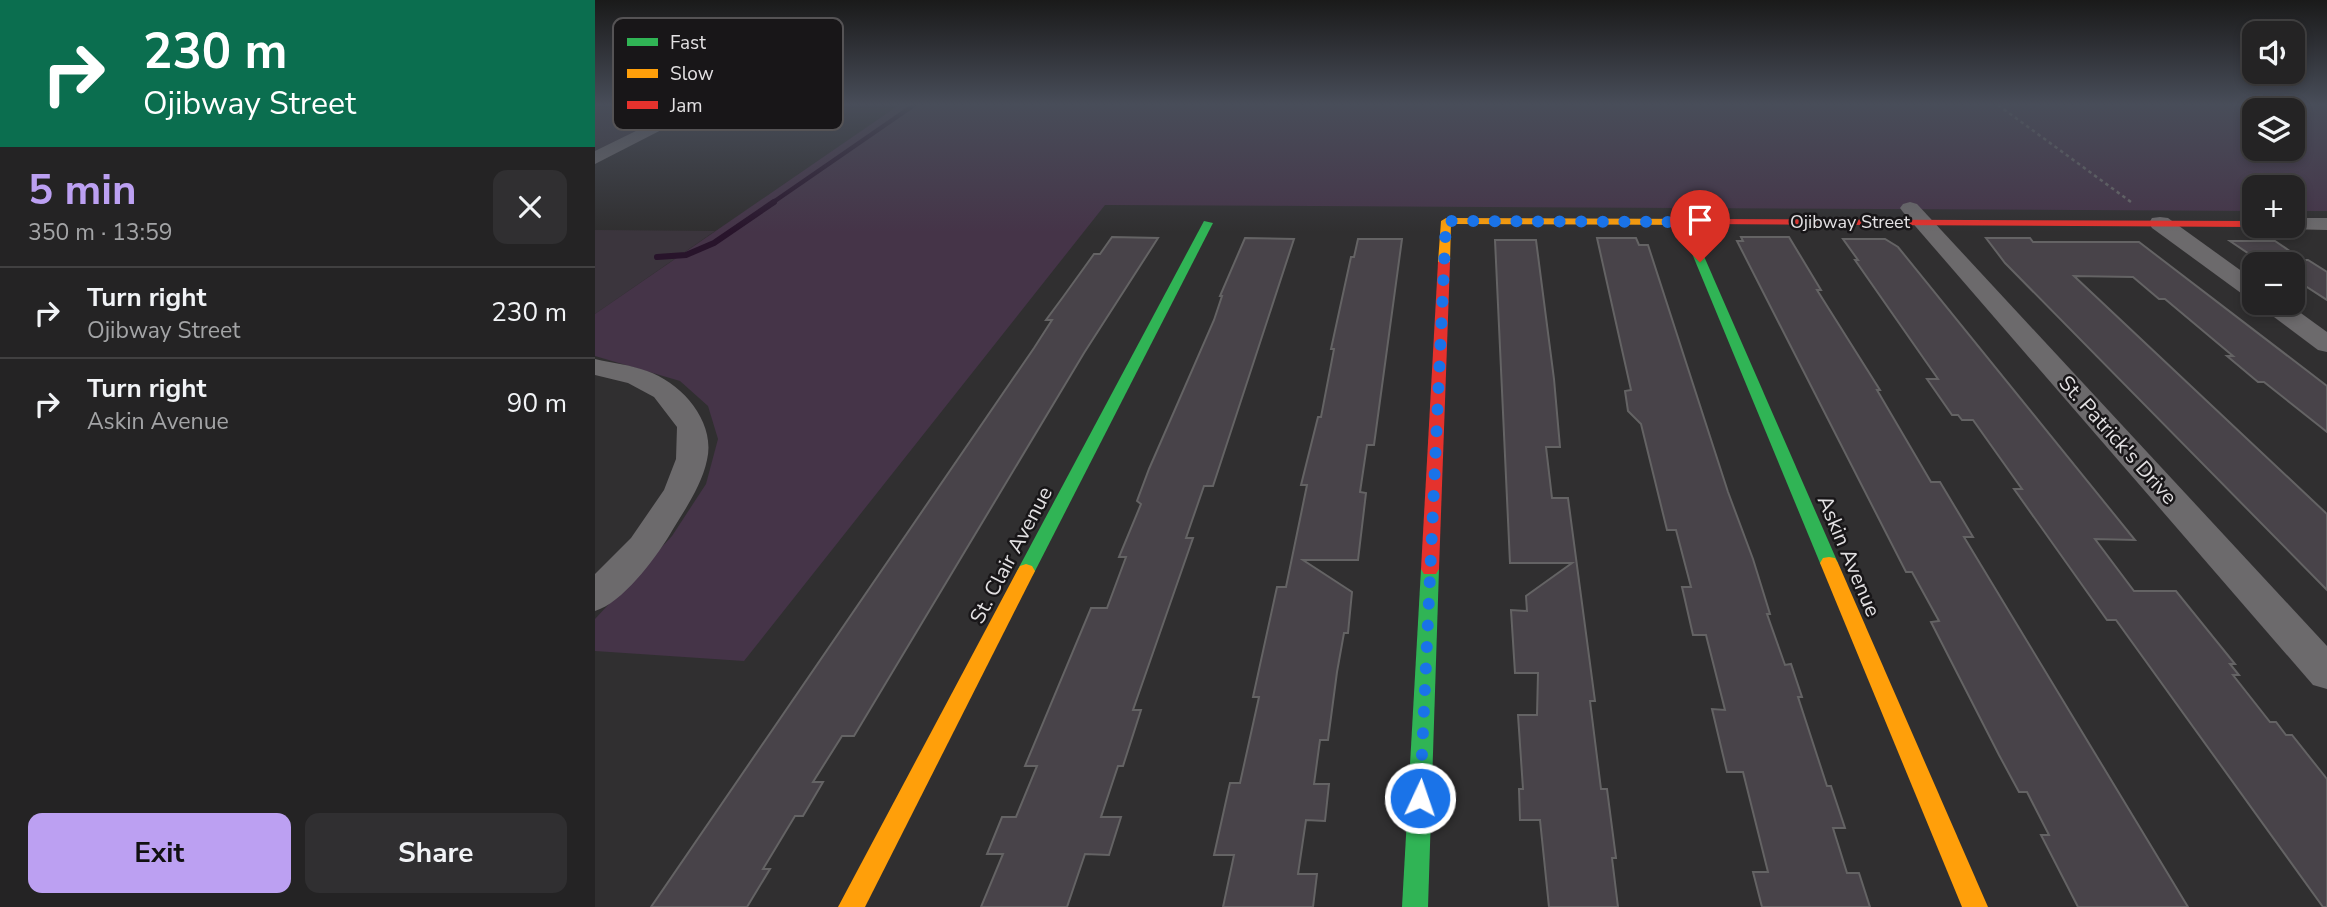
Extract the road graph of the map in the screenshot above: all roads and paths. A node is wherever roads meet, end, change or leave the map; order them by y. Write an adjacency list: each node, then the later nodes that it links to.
1 (617, 147): 3 (street)
2 (2056, 147): 4 (path)
3 (595, 158)
4 (2136, 205)
5 (1916, 215): 6 (street, Ojibway Street); 8 (street, Ojibway Street); 17 (street, St. Patrick's Drive)
6 (1684, 222): 19 (street, Ojibway Street); 20 (street, Askin Avenue)
7 (1208, 223): 18 (street, St. Clair Avenue)
8 (2160, 223): 9 (street, Ojibway Street); 12 (street)
9 (2242, 224)
10 (2305, 224): 11 (street)
11 (2327, 224)
12 (2242, 281)
13 (2287, 315): 14 (street)
14 (2327, 344)
15 (595, 367): 16 (street)
16 (595, 597)
17 (2327, 673)
18 (851, 907)
19 (1415, 907)
20 (1975, 907)

